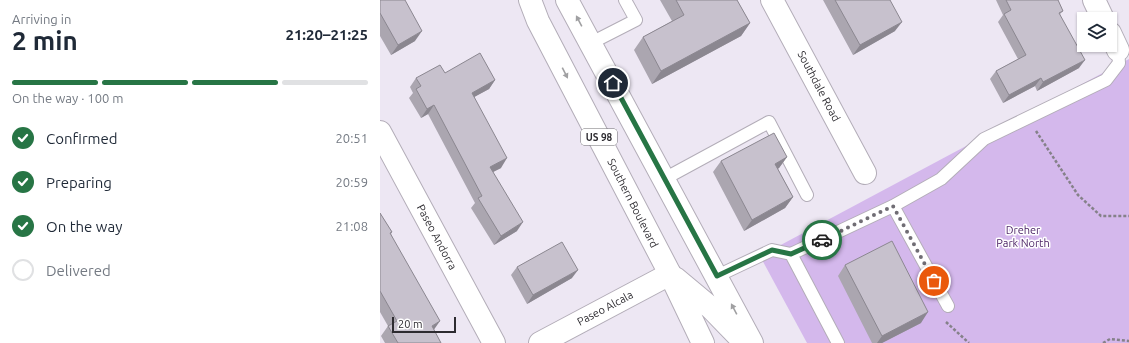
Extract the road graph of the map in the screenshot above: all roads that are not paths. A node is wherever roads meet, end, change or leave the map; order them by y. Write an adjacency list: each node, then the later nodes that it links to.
1 (530, 0): 15 (main road, Southern Boulevard / US 98, one-way to 15)
2 (567, 0): 7 (main road, one-way to 2)
3 (625, 0): 7 (lane)
4 (772, 0): 10 (main road, Southdale Road)
5 (1094, 0): 6 (main road)
6 (1100, 12)
7 (591, 42): 11 (main road)
8 (1116, 52): 13 (lane)
9 (380, 132): 18 (main road, Paseo Andorra)
10 (866, 173)
11 (664, 179): 12 (lane); 16 (main road)
12 (807, 195)
13 (893, 206): 14 (lane); 17 (lane)
14 (791, 254): 16 (lane); 23 (lane)
15 (670, 274): 19 (main road, Paseo Alcala); 20 (main road, Southern Boulevard / US 98); 21 (main road)
16 (717, 276): 22 (main road, one-way to 16)
17 (948, 306)
18 (494, 343)
19 (540, 343)
20 (704, 343)
21 (744, 343)
22 (752, 343)
23 (838, 343)

